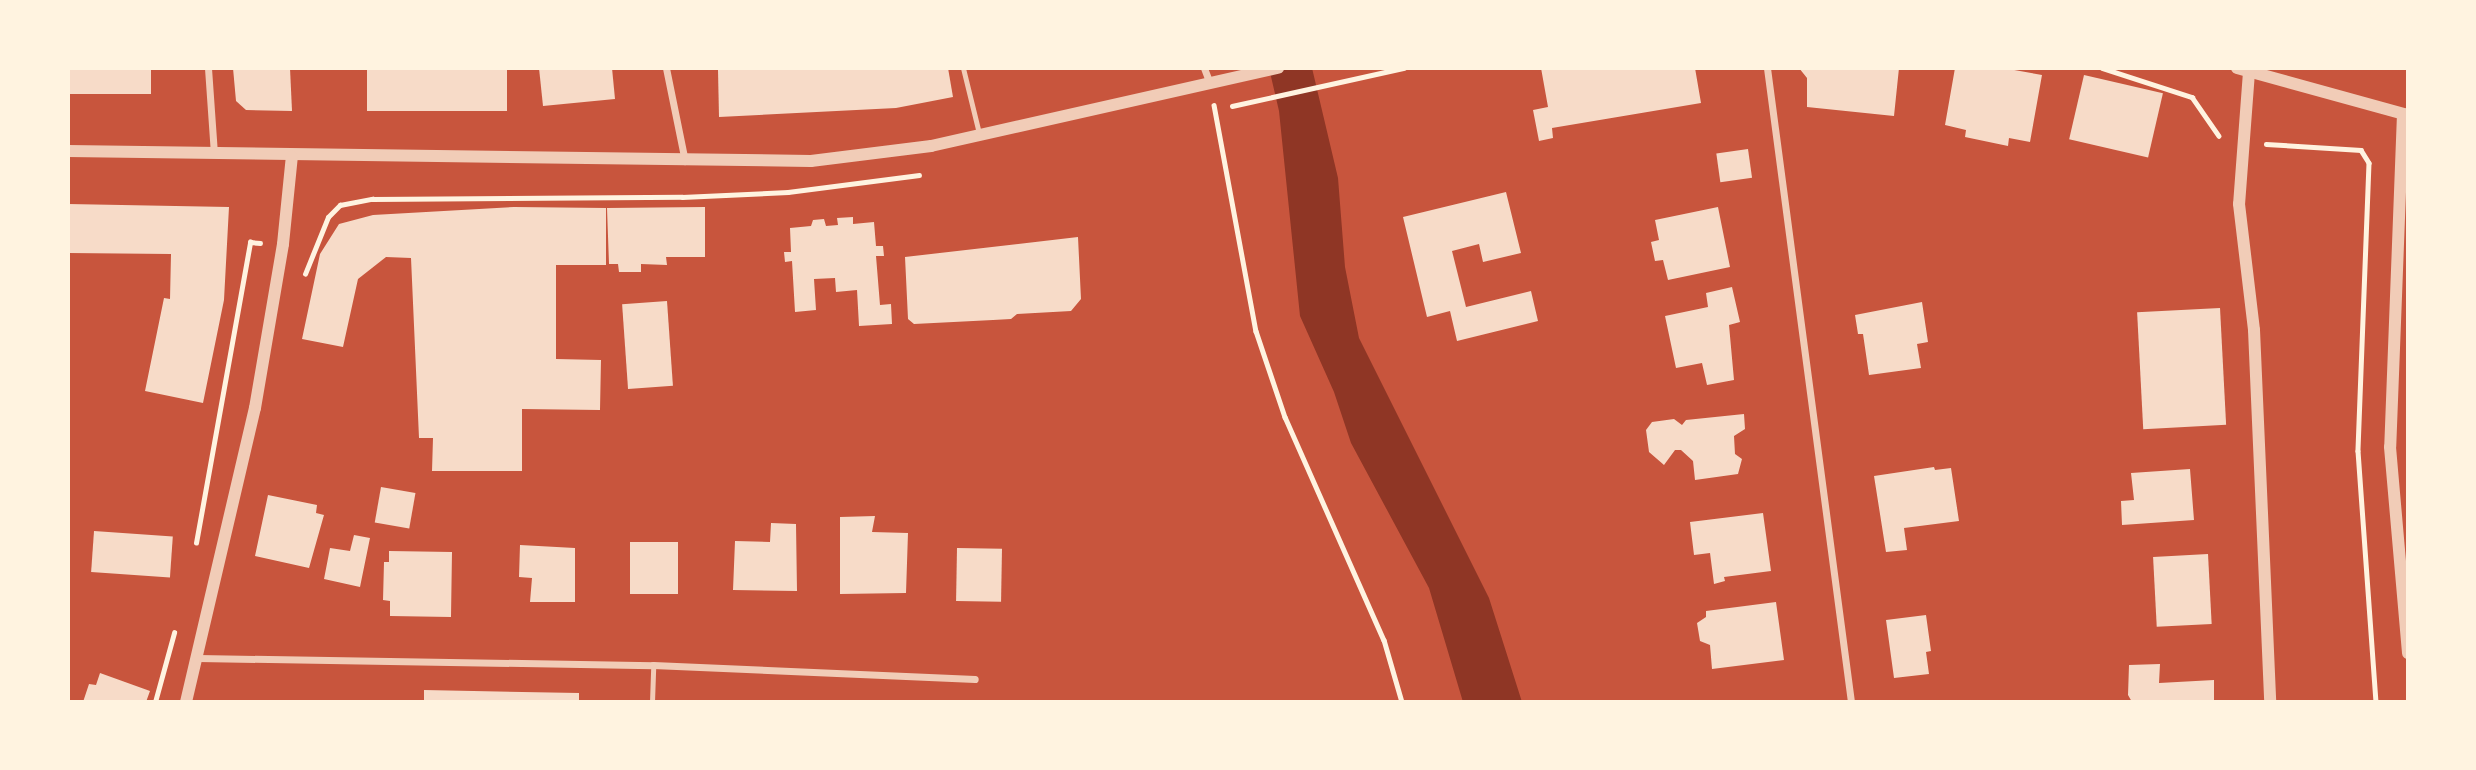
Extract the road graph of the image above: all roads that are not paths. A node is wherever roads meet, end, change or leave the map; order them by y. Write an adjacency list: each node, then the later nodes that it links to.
1 (208, 68): 12 (street)
2 (666, 68): 14 (street)
3 (963, 68): 10 (lane)
4 (1204, 68): 8 (street)
5 (1278, 68): 8 (street)
6 (1767, 68): 21 (street)
7 (2243, 70): 9 (street); 22 (street)
8 (1210, 84): 10 (street)
9 (2406, 113): 15 (street)
10 (979, 136): 14 (street)
11 (68, 151): 12 (street)
12 (214, 154): 13 (street)
13 (292, 156): 14 (street); 16 (street)
14 (685, 161)
15 (2408, 653)
16 (198, 658): 17 (street); 19 (street)
17 (653, 665): 18 (street); 20 (lane)
18 (975, 679)
19 (186, 702)
20 (652, 702)
21 (1852, 702)
22 (2270, 702)

